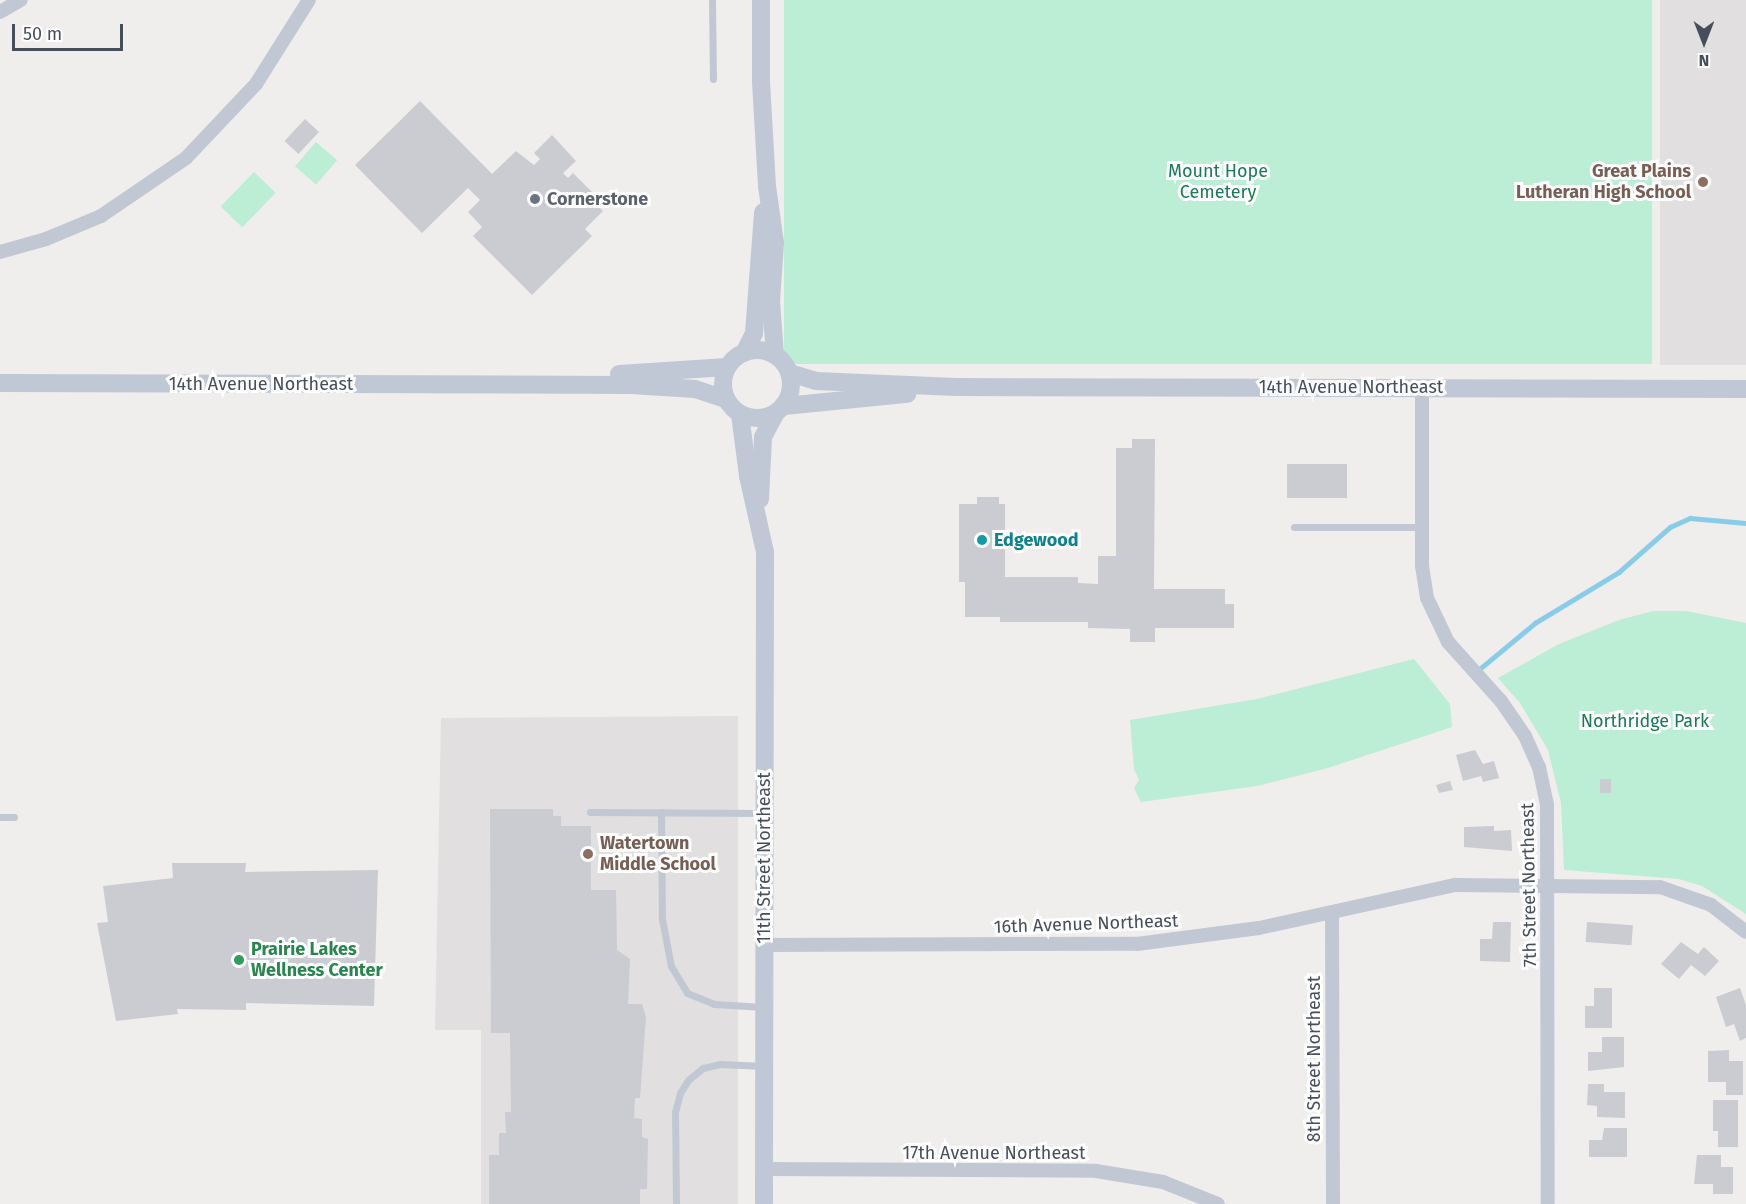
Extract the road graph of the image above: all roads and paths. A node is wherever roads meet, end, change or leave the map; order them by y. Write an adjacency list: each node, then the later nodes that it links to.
1 (21, 0): 5 (street)
2 (309, 0): 8 (street)
3 (712, 0): 6 (lane)
4 (761, 0): 7 (main road)
5 (0, 12)
6 (713, 79)
7 (766, 186): 9 (main road); 10 (main road)
8 (0, 252)
9 (744, 353): 10 (main road); 11 (main road)
10 (776, 355): 12 (main road)
11 (728, 367): 14 (main road, 14th Avenue Northeast); 18 (main road)
12 (790, 373): 15 (main road, 14th Avenue Northeast); 19 (main road)
13 (0, 383): 14 (main road, 14th Avenue Northeast)
14 (523, 385): 18 (main road, 14th Avenue Northeast)
15 (956, 387): 16 (main road, 14th Avenue Northeast); 19 (main road, 14th Avenue Northeast)
16 (1422, 387): 17 (main road, 14th Avenue Northeast); 23 (street, 7th Street Northeast)
17 (1746, 389)
18 (726, 399): 20 (main road)
19 (779, 410): 20 (main road); 21 (main road, 11th Street Northeast)
20 (740, 414): 21 (main road, 11th Street Northeast)
21 (759, 513): 26 (main road, 11th Street Northeast)
22 (1294, 527): 23 (lane)
23 (1422, 527): 29 (street, 7th Street Northeast)
24 (590, 812): 25 (lane)
25 (661, 812): 26 (lane); 33 (lane)
26 (763, 813): 32 (main road, 11th Street Northeast)
27 (0, 817): 28 (lane)
28 (14, 817)
29 (1548, 885): 30 (street, 16th Avenue Northeast); 31 (street, 16th Avenue Northeast); 40 (street, 7th Street Northeast)
30 (1332, 914): 32 (street, 16th Avenue Northeast); 39 (street, 8th Street Northeast)
31 (1746, 932)
32 (764, 945): 33 (main road, 11th Street Northeast)
33 (764, 1007): 34 (main road, 11th Street Northeast)
34 (764, 1066): 35 (main road, 11th Street Northeast); 36 (lane)
35 (764, 1169): 37 (main road, 11th Street Northeast); 38 (street, 17th Avenue Northeast)
36 (676, 1204)
37 (764, 1204)
38 (1218, 1204)
39 (1333, 1204)
40 (1548, 1204)

